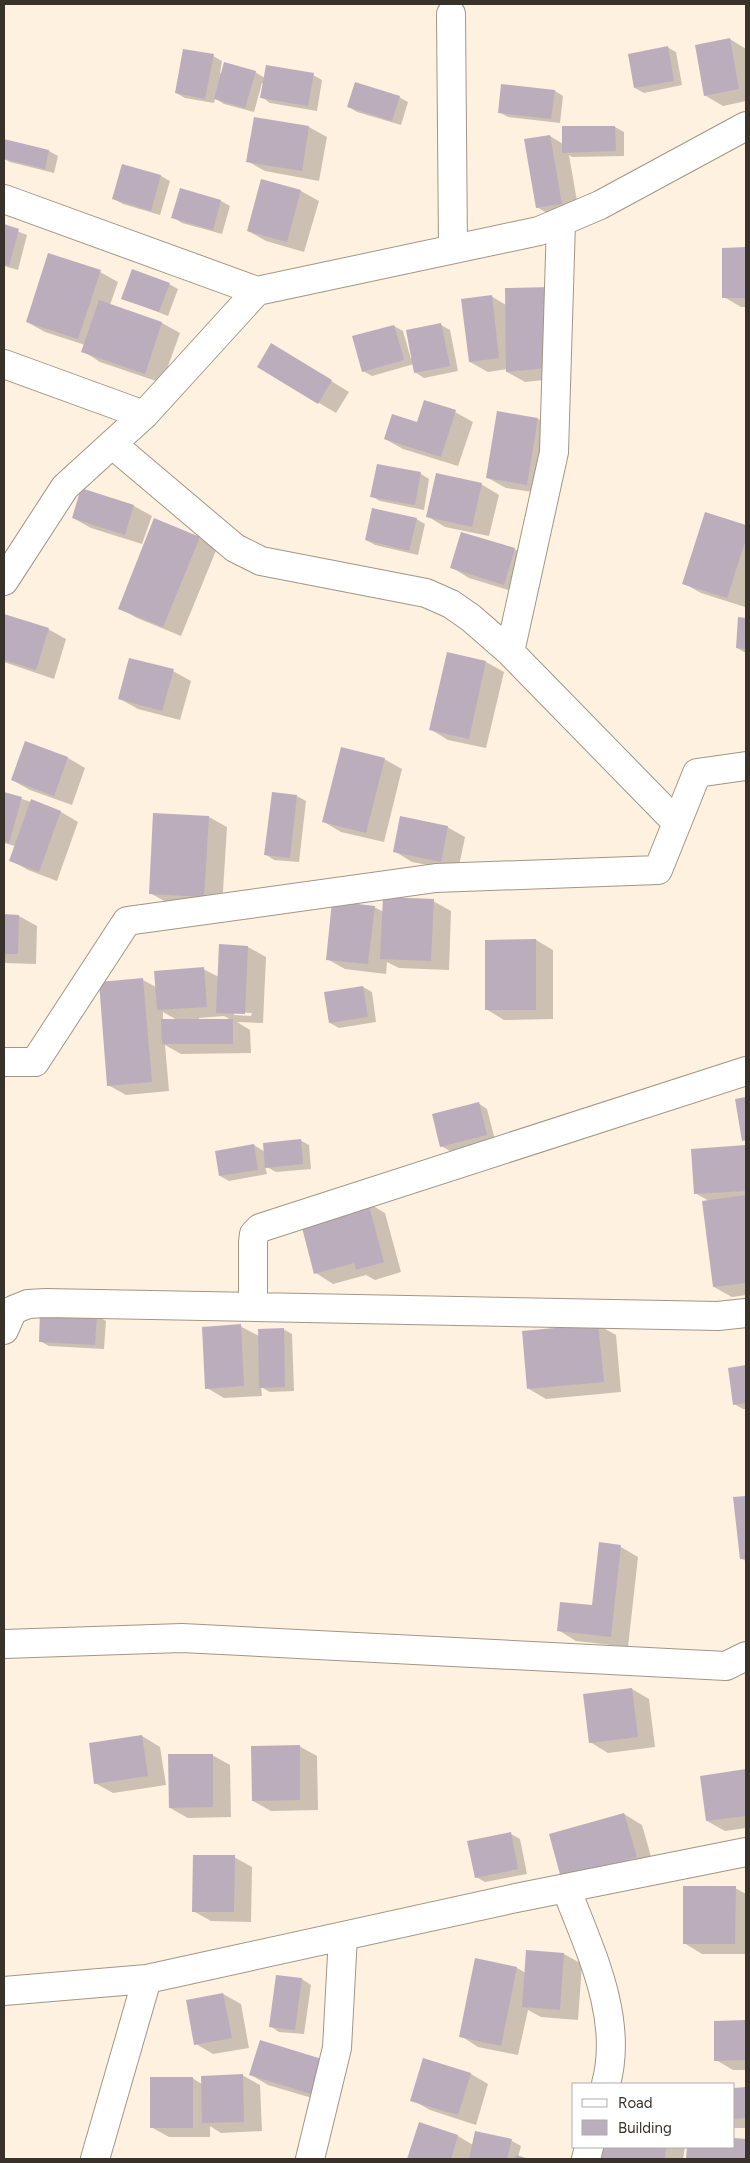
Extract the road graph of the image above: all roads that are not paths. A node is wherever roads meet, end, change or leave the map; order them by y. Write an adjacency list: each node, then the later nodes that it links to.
1 (451, 14): 5 (street)
2 (746, 126): 4 (street)
3 (4, 199): 6 (street)
4 (562, 222): 5 (street); 11 (street)
5 (453, 249): 6 (street)
6 (258, 291): 8 (street)
7 (4, 364): 8 (street)
8 (144, 416): 9 (street)
9 (112, 444): 10 (street); 11 (street)
10 (4, 581)
11 (510, 652): 13 (street)
12 (746, 766): 13 (street)
13 (678, 823): 14 (street)
14 (4, 1062)
15 (746, 1071): 16 (street)
16 (254, 1307): 17 (street); 18 (street)
17 (746, 1313)
18 (4, 1330)
19 (4, 1644): 20 (street)
20 (746, 1656)
21 (746, 1852): 22 (street)
22 (566, 1888): 23 (street); 26 (street)
23 (343, 1936): 24 (street); 28 (street)
24 (147, 1979): 25 (street); 27 (street)
25 (4, 1991)
26 (606, 2083)
27 (95, 2159)
28 (310, 2159)

